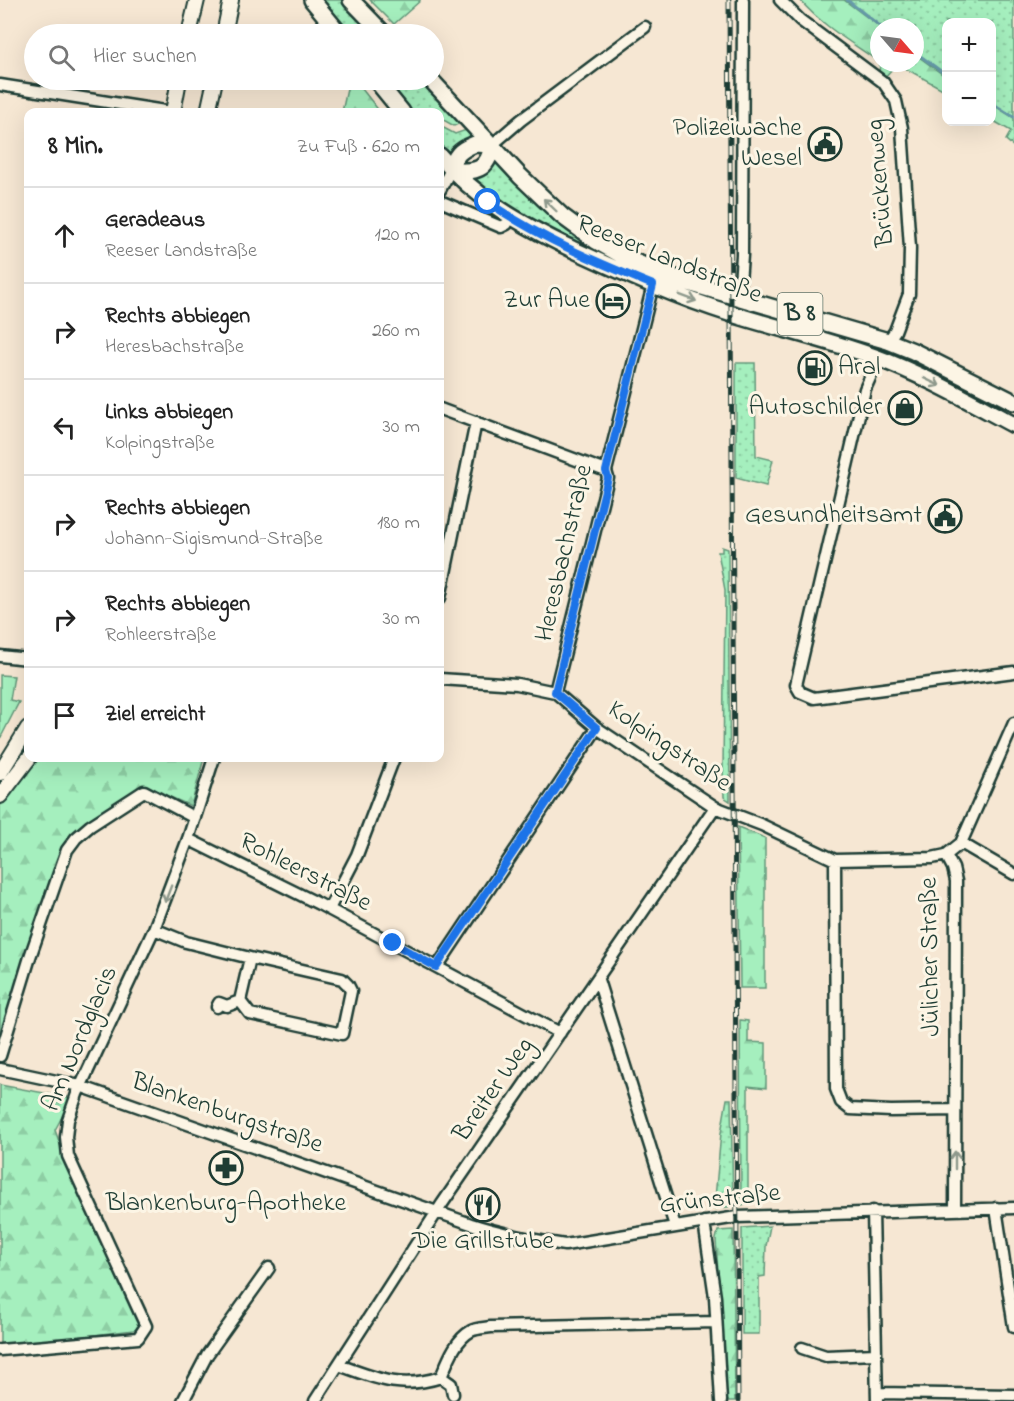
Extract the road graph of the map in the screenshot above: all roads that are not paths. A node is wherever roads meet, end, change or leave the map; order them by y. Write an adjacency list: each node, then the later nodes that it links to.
1 (197, 0): 7 (main road)
2 (231, 0): 8 (main road)
3 (312, 0): 9 (main road)
4 (351, 0): 10 (main road)
5 (743, 0): 30 (street)
6 (780, 0): 32 (street, Brückenweg)
7 (191, 24)
8 (226, 24)
9 (332, 24)
10 (374, 24)
11 (645, 27): 23 (street)
12 (0, 85): 13 (street)
13 (24, 89)
14 (32, 90): 19 (street)
15 (177, 90): 20 (main road)
16 (213, 90): 21 (main road)
17 (384, 90): 22 (main road)
18 (440, 90): 23 (main road, Reeser Landstraße / B 8)
19 (147, 108)
20 (173, 108)
21 (209, 108)
22 (399, 108)
23 (492, 145): 25 (main road); 25 (main road); 30 (main road, Reeser Landstraße / B 8, one-way to 23)
24 (444, 161): 25 (main road, Reeser Landstraße / B 8)
25 (452, 171): 26 (street); 29 (main road, Reeser Landstraße / B 8)
26 (444, 181)
27 (444, 203): 28 (street)
28 (507, 224)
29 (653, 285): 31 (main road, Reeser Landstraße / B 8, one-way to 31); 38 (street, Heresbachstraße)
30 (739, 297): 31 (main road); 32 (main road, Reeser Landstraße / B 8)
31 (738, 316): 33 (main road, Reeser Landstraße / B 8)
32 (888, 341): 33 (main road); 34 (main road, Reeser Landstraße / B 8)
33 (879, 358): 37 (main road, Reeser Landstraße / B 8, one-way to 37); 42 (street)
34 (1014, 402)
35 (444, 410): 36 (street)
36 (476, 422): 38 (street); 39 (street)
37 (1014, 425)
38 (606, 471): 44 (street, Heresbachstraße)
39 (444, 578)
40 (0, 656): 41 (street)
41 (24, 658)
42 (1014, 672)
43 (444, 680): 44 (street, Kolpingstraße)
44 (555, 692): 46 (street, Kolpingstraße)
45 (1014, 723): 56 (street, Jülicher Straße)
46 (597, 728): 53 (street, Kolpingstraße); 63 (street)
47 (24, 734): 51 (main road)
48 (26, 762): 52 (main road)
49 (213, 762): 54 (street, Am Nordglacis)
50 (392, 762): 60 (street)
51 (0, 773)
52 (0, 796)
53 (715, 807): 58 (street, Kolpingstraße); 64 (street, Breiter Weg)
54 (195, 818): 55 (street, Am Nordglacis); 68 (street)
55 (188, 839): 60 (street, Rohleerstraße); 61 (street, Am Nordglacis, one-way to 61)
56 (961, 843): 57 (street, Jülicher Straße); 59 (street)
57 (946, 855): 58 (street, Kolpingstraße); 71 (street, Jülicher Straße)
58 (835, 860): 71 (street)
59 (1014, 874)
60 (329, 909): 63 (street, Rohleerstraße)
61 (154, 929): 62 (street); 70 (street, Am Nordglacis)
62 (250, 958): 65 (street); 65 (street)
63 (436, 967): 67 (street, Rohleerstraße)
64 (597, 980): 67 (street, Breiter Weg); 78 (street)
65 (240, 1001): 66 (street)
66 (217, 1007)
67 (560, 1033): 76 (street, Breiter Weg)
68 (0, 1056)
69 (0, 1069): 70 (street, Blankenburgstraße)
70 (82, 1082): 76 (street, Blankenburgstraße); 83 (street, Am Nordglacis)
71 (955, 1110): 74 (street, Jülicher Straße, one-way to 71)
72 (996, 1208): 73 (street, Grünstraße); 74 (street, Grünstraße); 81 (street)
73 (1014, 1208)
74 (955, 1210): 75 (street, Grünstraße)
75 (873, 1211): 77 (street, Grünstraße); 84 (street)
76 (437, 1212): 78 (street, Grünstraße); 85 (street, Breiter Weg)
77 (704, 1222): 78 (street, Grünstraße); 80 (street)
78 (675, 1226)
79 (269, 1268): 90 (street)
80 (716, 1322): 86 (street); 92 (street)
81 (1014, 1327)
82 (802, 1348): 84 (street)
83 (0, 1350)
84 (876, 1354): 89 (street)
85 (339, 1365): 86 (street); 91 (street, Breiter Weg)
86 (441, 1377): 87 (street)
87 (453, 1394)
88 (1014, 1395): 89 (street)
89 (877, 1397)
90 (183, 1401)
91 (315, 1401)
92 (721, 1401)

